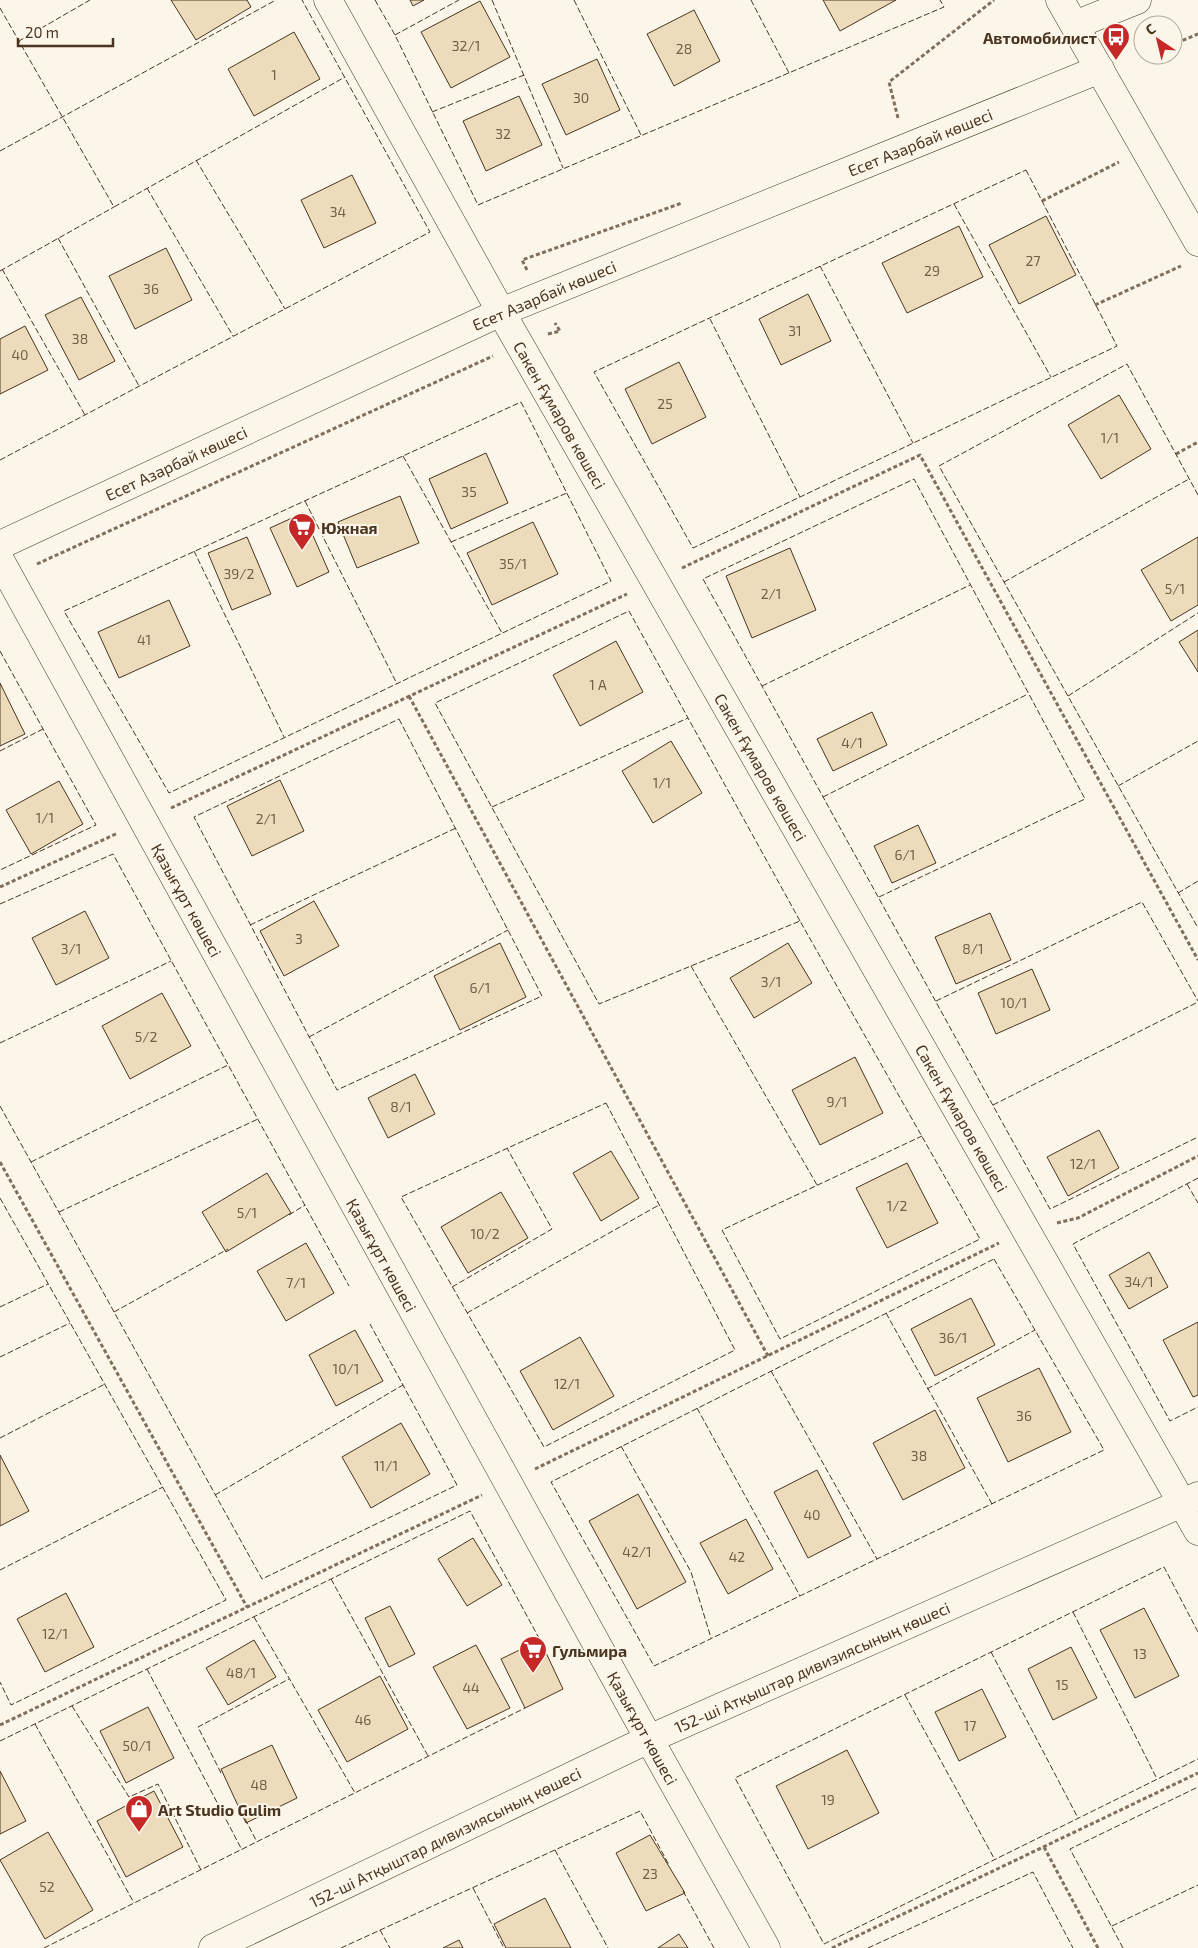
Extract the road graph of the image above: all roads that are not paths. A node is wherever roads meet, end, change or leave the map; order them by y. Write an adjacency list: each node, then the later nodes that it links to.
1 (328, 0): 7 (street, Сакен Ғұмаров көшесі)
2 (1060, 0): 4 (street)
3 (1137, 0): 4 (street)
4 (1074, 26): 5 (street)
5 (1100, 70): 6 (street); 7 (street, Есет Азарбай көшесі)
6 (1194, 252)
7 (501, 312): 8 (street, Есет Азарбай көшесі); 10 (street, Сакен Ғұмаров көшесі)
8 (0, 545)
9 (5, 569): 12 (street, Қазығұрт көшесі)
10 (1190, 1500): 11 (street, Сакен Ғұмаров көшесі); 12 (street, 152-ші Атқыштар дивизиясының көшесі)
11 (1198, 1531)
12 (649, 1739): 13 (street, 152-ші Атқыштар дивизиясының көшесі); 14 (street, Қазығұрт көшесі)
13 (213, 1948)
14 (766, 1948)

